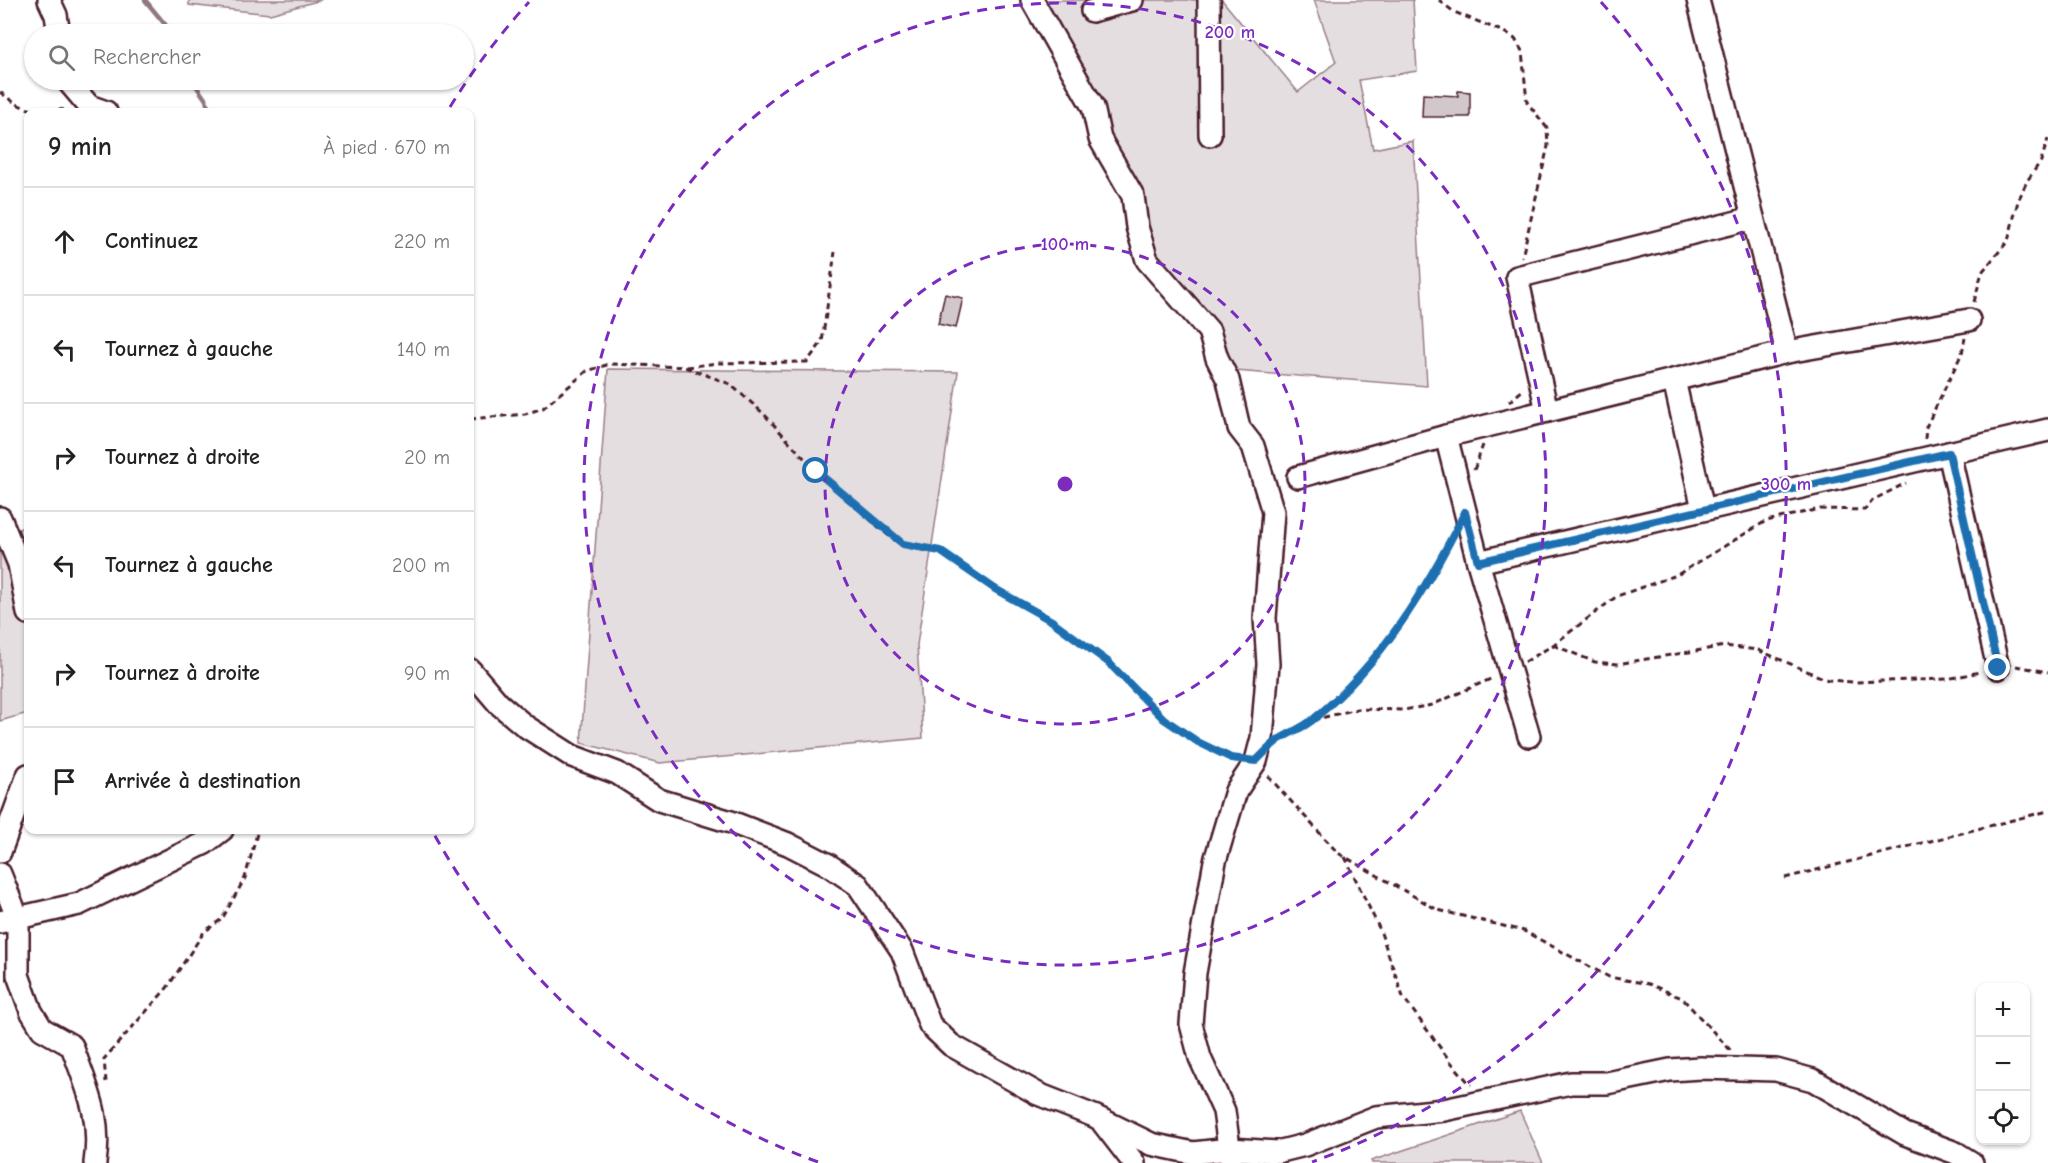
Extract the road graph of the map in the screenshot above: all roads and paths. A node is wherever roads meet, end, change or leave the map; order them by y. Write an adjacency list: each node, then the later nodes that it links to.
1 (49, 0): 8 (street)
2 (1032, 0): 42 (street)
3 (1132, 0): 7 (street)
4 (1209, 0): 13 (street)
5 (1439, 0): 16 (path)
6 (1698, 0): 14 (street)
7 (1092, 11)
8 (57, 24)
9 (78, 90): 12 (street)
10 (0, 92): 11 (path)
11 (24, 108)
12 (97, 108)
13 (1210, 135)
14 (1753, 218): 16 (street); 18 (street)
15 (835, 252): 19 (path)
16 (1517, 277): 23 (street)
17 (1969, 320): 18 (street)
18 (1787, 352): 20 (street)
19 (686, 367): 24 (path); 42 (path)
20 (1674, 380): 23 (street); 31 (street)
21 (1527, 386): 22 (path)
22 (1507, 403)
23 (1546, 411): 25 (street)
24 (474, 419)
25 (1490, 425): 27 (street); 30 (path)
26 (2048, 430): 28 (street)
27 (1446, 436): 29 (street); 32 (street)
28 (1949, 453): 31 (street); 37 (street)
29 (1298, 477)
30 (1472, 478)
31 (1703, 509): 34 (street)
32 (1465, 512): 34 (street); 41 (path)
33 (0, 518): 35 (street)
34 (1478, 562): 40 (street)
35 (24, 588)
36 (1553, 645): 37 (path)
37 (1998, 668): 38 (path)
38 (2048, 672)
39 (474, 675): 55 (street)
40 (1529, 736)
41 (1277, 741)
42 (1256, 761): 48 (path); 56 (street)
43 (24, 786): 47 (street)
44 (2048, 811): 50 (path)
45 (217, 834): 51 (street)
46 (257, 834): 53 (path)
47 (0, 852)
48 (1344, 856): 52 (path); 54 (path)
49 (0, 874): 51 (street)
50 (1785, 878)
51 (9, 921): 57 (street)
52 (1750, 1069): 54 (street); 59 (street)
53 (106, 1089)
54 (1487, 1102): 56 (street)
55 (1099, 1118): 56 (street); 58 (street)
56 (1231, 1156)
57 (95, 1163)
58 (1134, 1163)
59 (1972, 1163)

